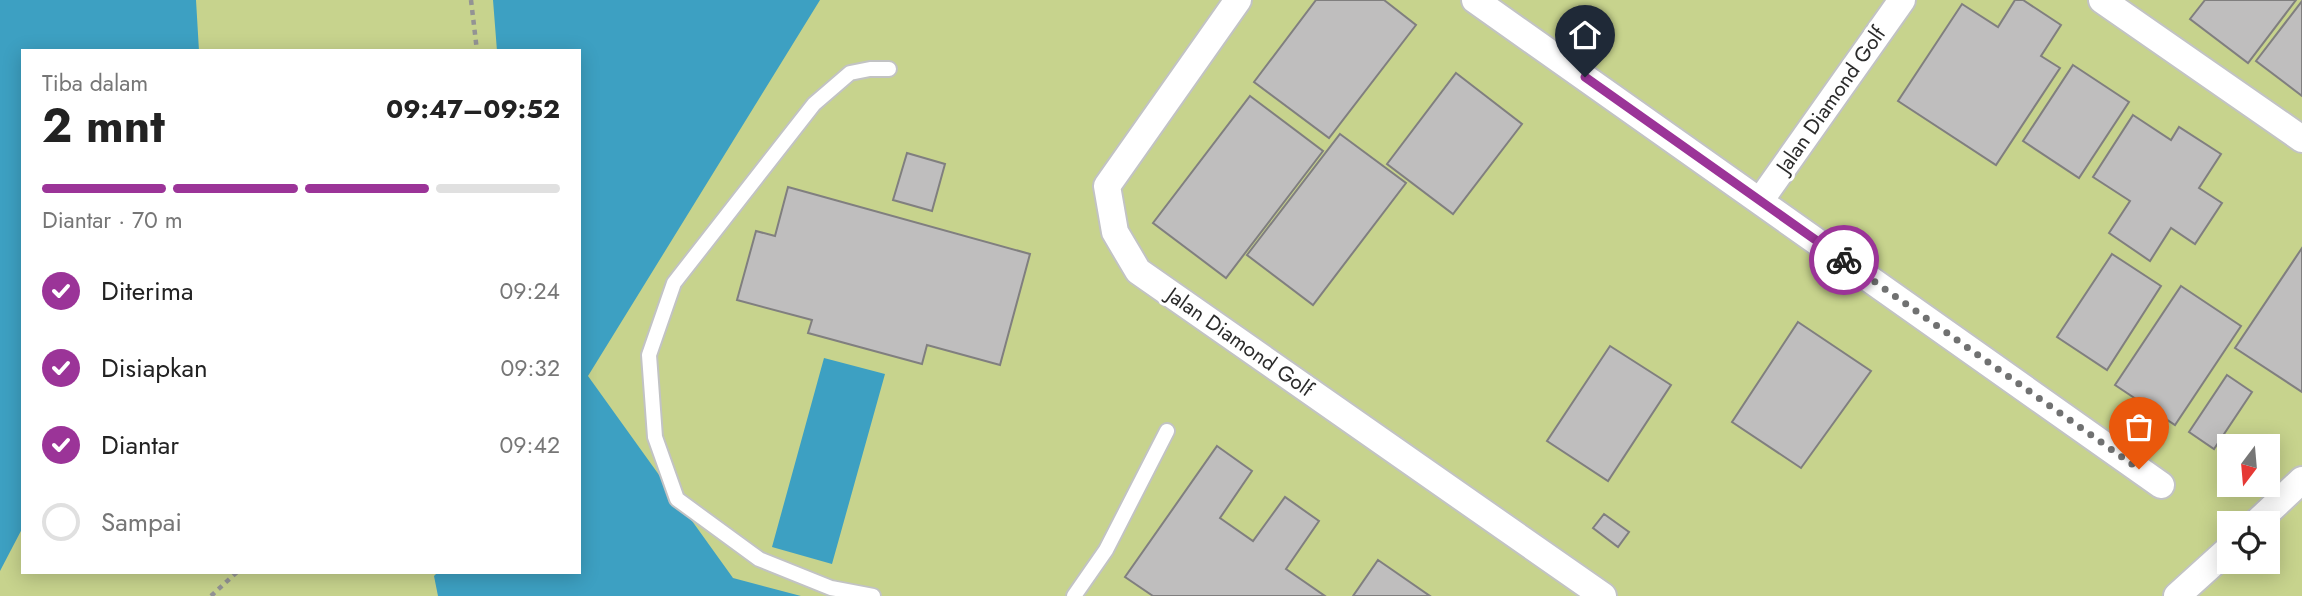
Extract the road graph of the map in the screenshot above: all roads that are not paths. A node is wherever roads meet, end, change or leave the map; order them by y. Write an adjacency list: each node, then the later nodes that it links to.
1 (1238, 0): 15 (street, Jalan Diamond Golf)
2 (1475, 0): 7 (street)
3 (1902, 0): 7 (street, Jalan Diamond Golf)
4 (2102, 0): 6 (street)
5 (889, 69): 13 (lane)
6 (2302, 139)
7 (1760, 201): 10 (street)
8 (1167, 430): 14 (lane)
9 (2302, 481): 11 (street)
10 (2161, 485)
11 (2269, 511)
12 (2217, 560): 16 (street)
13 (873, 596)
14 (1074, 596)
15 (1603, 596)
16 (2177, 596)

